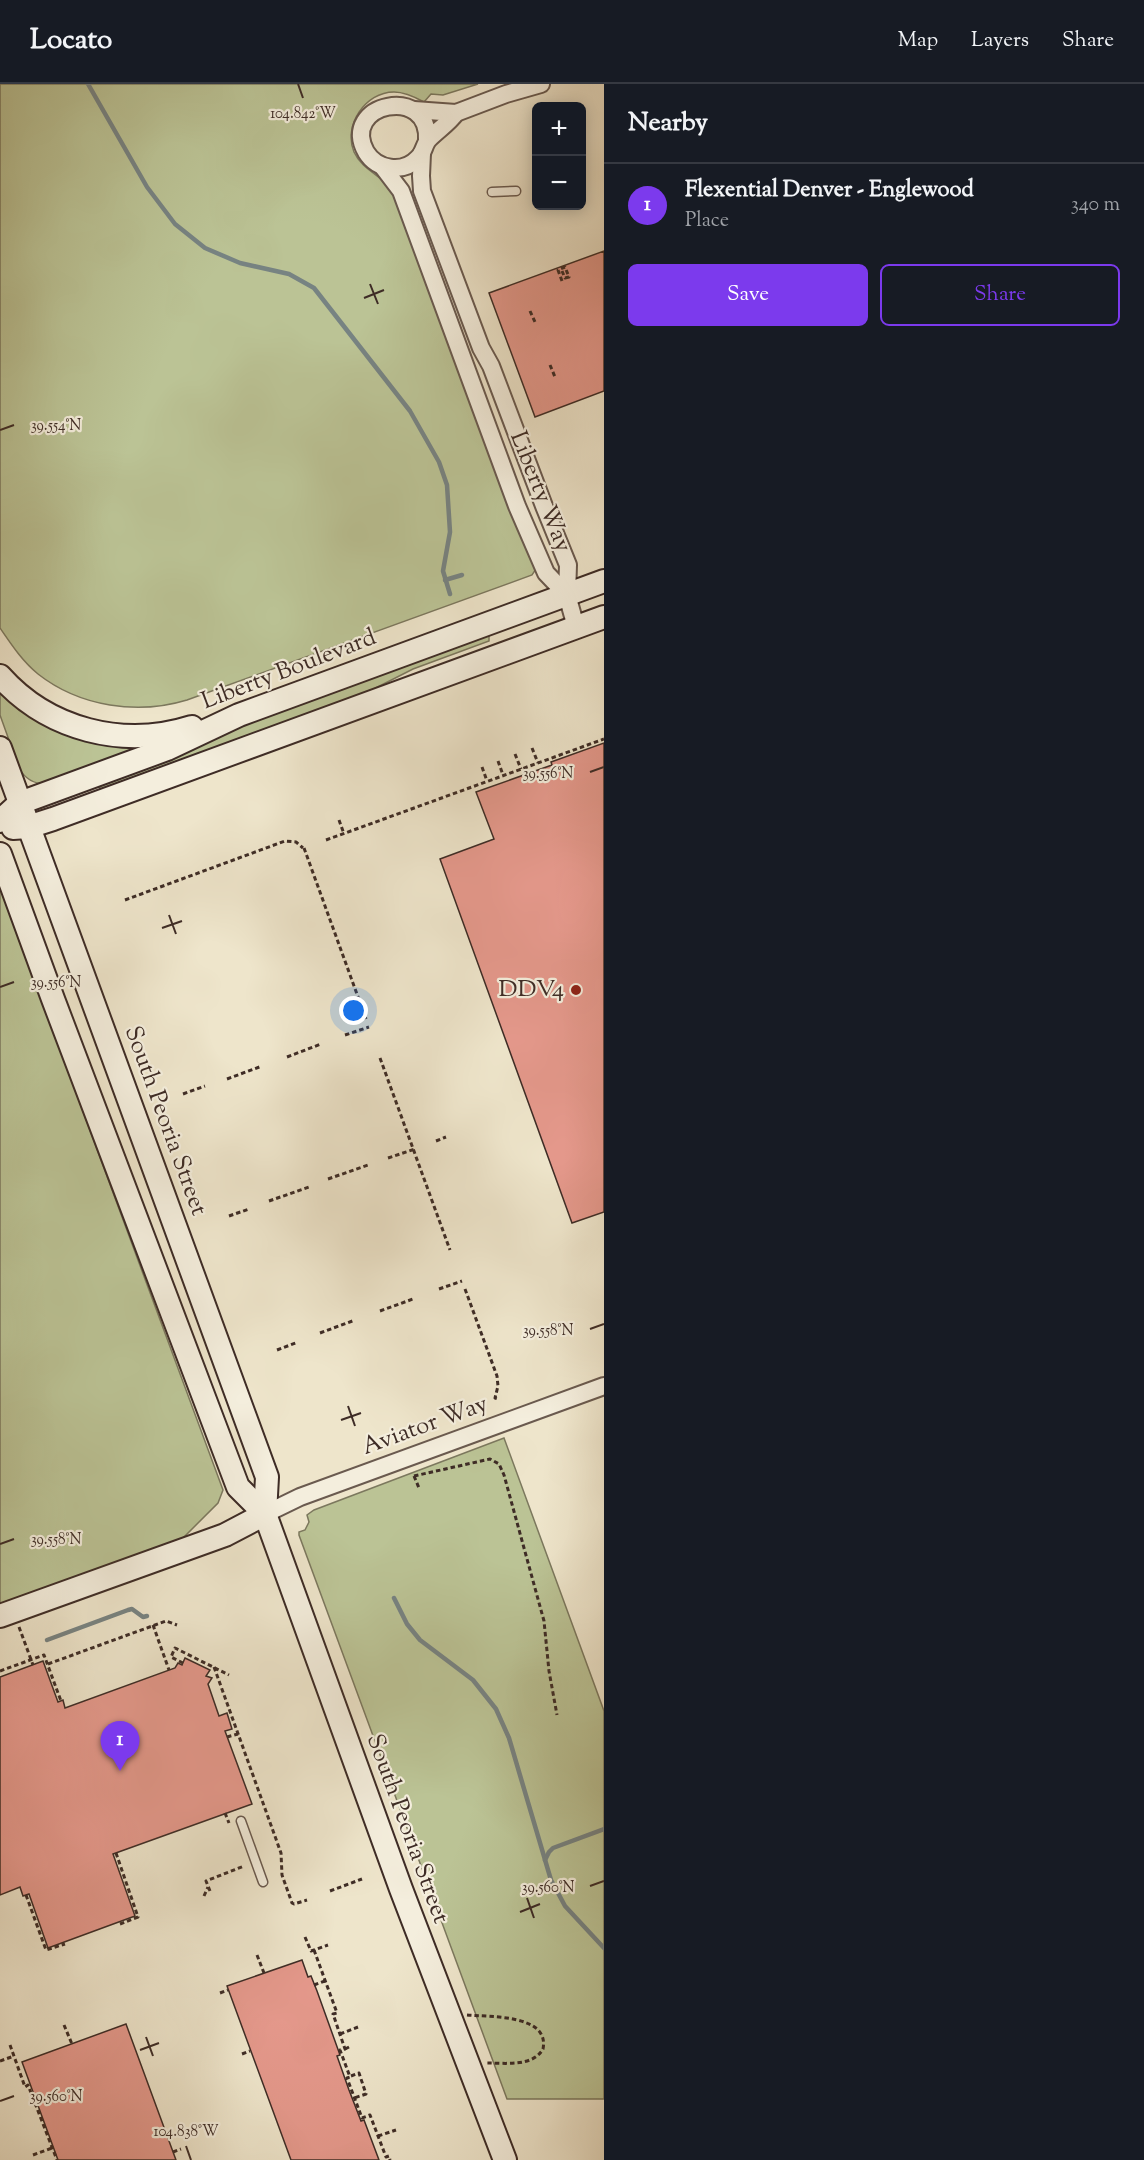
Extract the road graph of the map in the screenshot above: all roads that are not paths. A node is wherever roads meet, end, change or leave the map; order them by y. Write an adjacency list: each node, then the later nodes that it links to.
1 (541, 84): 3 (street)
2 (414, 110): 3 (street); 4 (street); 5 (street)
3 (456, 113): 4 (street)
4 (424, 147): 5 (street); 9 (street, Liberty Way)
5 (382, 166): 9 (street, Liberty Way)
6 (516, 191): 7 (lane)
7 (492, 192)
8 (604, 581): 9 (main road, Liberty Boulevard)
9 (567, 595): 11 (street); 13 (main road, Liberty Boulevard)
10 (604, 616): 11 (main road)
11 (576, 627): 17 (main road)
12 (0, 676): 13 (main road)
13 (239, 715): 15 (main road, Liberty Boulevard)
14 (0, 748): 15 (main road, South Peoria Street)
15 (20, 803): 16 (main road, Liberty Boulevard); 17 (main road, South Peoria Street)
16 (0, 821)
17 (28, 827): 18 (main road); 21 (main road, South Peoria Street)
18 (0, 829)
19 (0, 854): 21 (main road, South Peoria Street)
20 (604, 1386): 21 (street, Aviator Way)
21 (265, 1514): 22 (main road); 25 (main road, South Peoria Street)
22 (10, 1622)
23 (241, 1821): 24 (lane)
24 (263, 1882)
25 (505, 2160)

